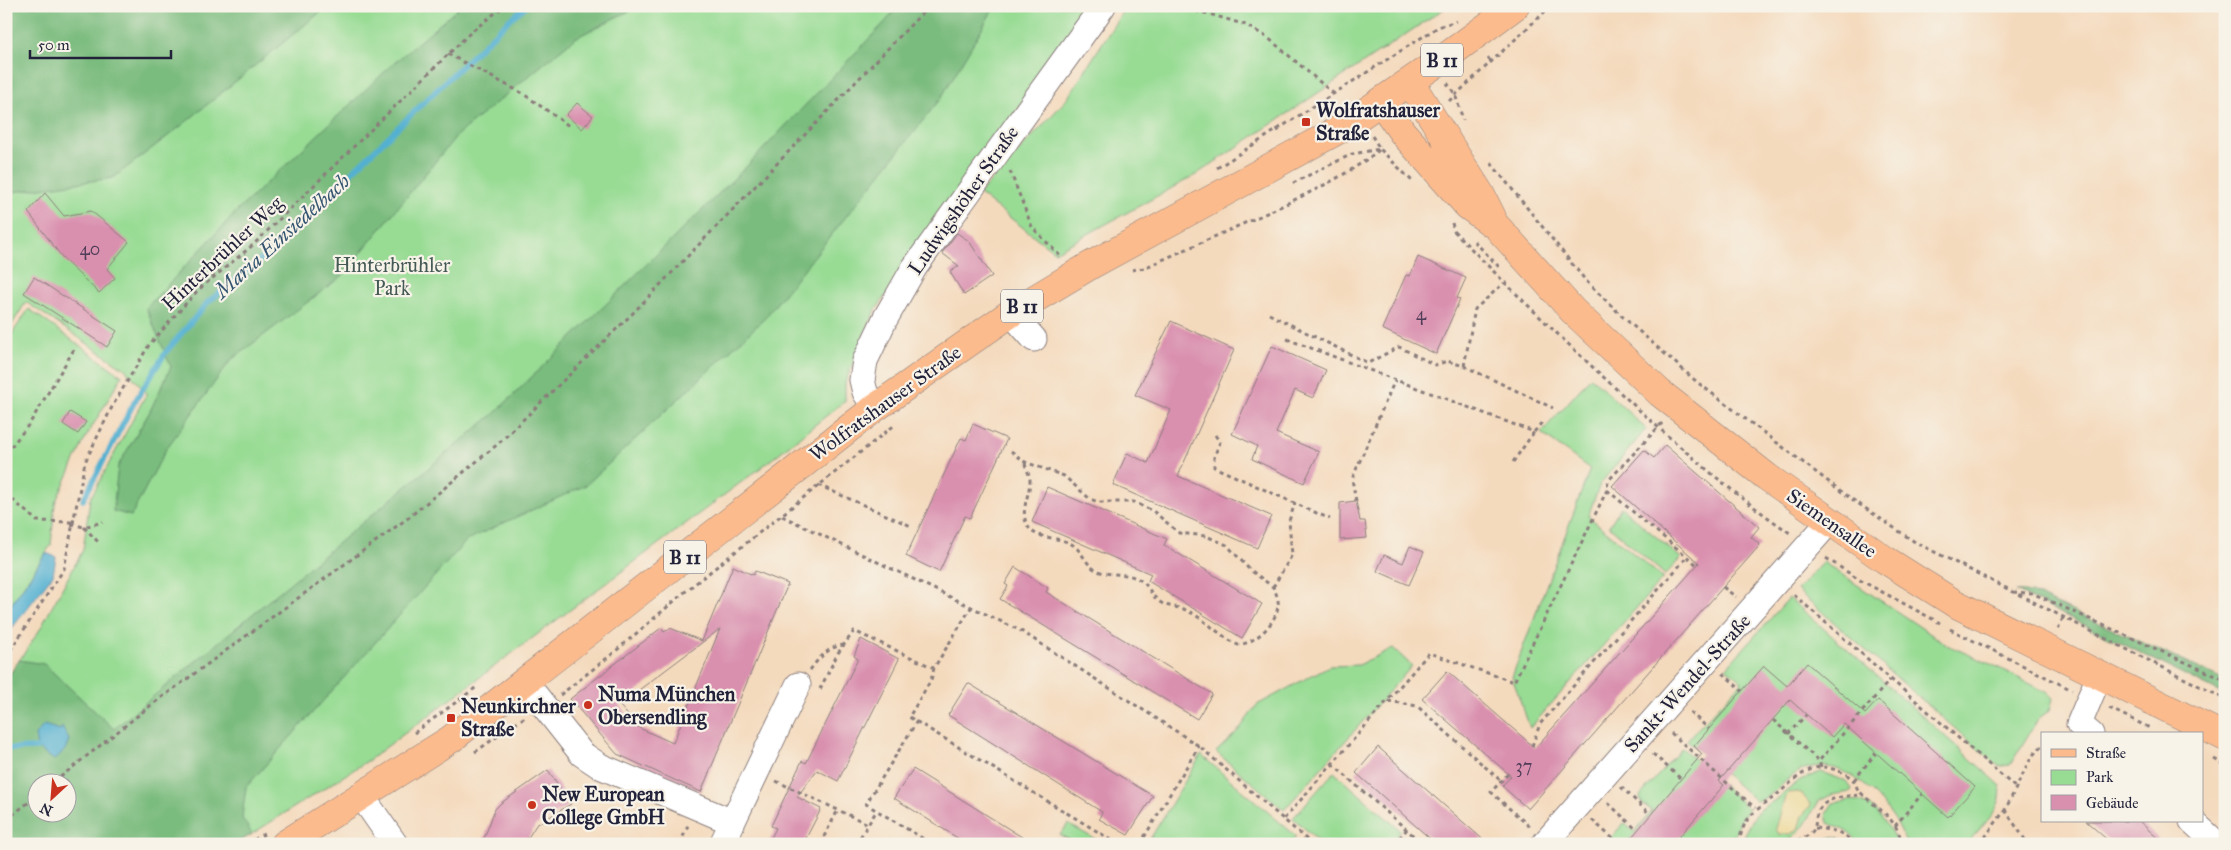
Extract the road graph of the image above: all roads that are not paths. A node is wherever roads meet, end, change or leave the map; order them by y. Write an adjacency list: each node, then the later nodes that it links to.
1 (1103, 6): 8 (street, Ludwigshöher Straße)
2 (1520, 23): 3 (main road, Wolfratshauser Straße / B 11)
3 (1410, 82): 4 (main road, Wolfratshauser Straße / B 11); 5 (main road, Siemensallee)
4 (1381, 102): 5 (main road, Siemensallee); 6 (main road, Wolfratshauser Straße / B 11)
5 (1497, 227): 9 (main road, Siemensallee)
6 (1012, 313): 7 (street); 8 (main road, Wolfratshauser Straße / B 11)
7 (1034, 339)
8 (875, 408): 11 (main road, Wolfratshauser Straße / B 11)
9 (1829, 522): 10 (main road, Siemensallee); 19 (street, Sankt-Wendel-Straße)
10 (2099, 676): 13 (street); 14 (main road, Siemensallee)
11 (525, 682): 15 (main road, Wolfratshauser Straße / B 11); 17 (street)
12 (807, 690): 17 (street)
13 (2089, 732)
14 (2225, 737)
15 (361, 795): 18 (main road, Wolfratshauser Straße / B 11); 20 (street)
16 (2193, 822): 21 (street)
17 (727, 833)
18 (278, 836)
19 (1540, 838)
20 (395, 844)
21 (2218, 844)

